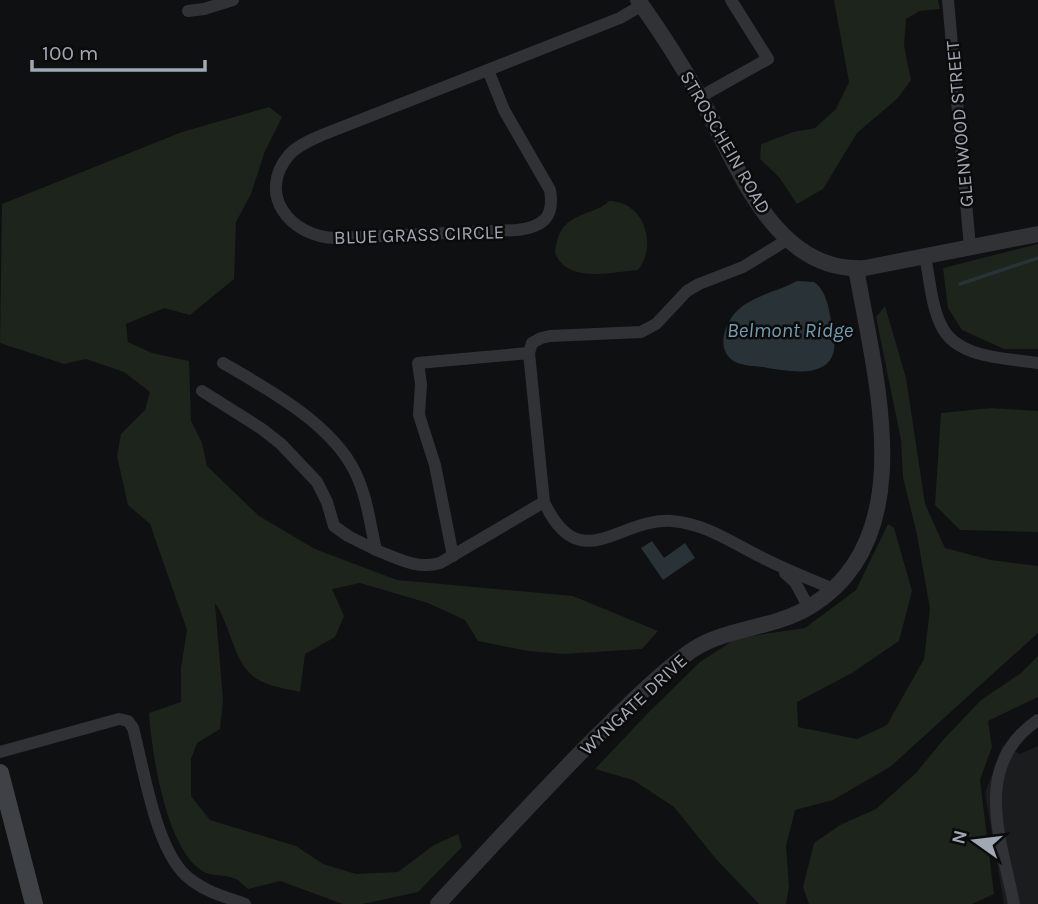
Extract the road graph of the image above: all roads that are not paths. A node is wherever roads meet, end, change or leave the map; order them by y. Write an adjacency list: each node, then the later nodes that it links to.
1 (233, 0): 5 (street)
2 (730, 0): 7 (street)
3 (948, 0): 10 (street, GLENWOOD STREET)
4 (640, 2): 6 (street, BLUE GRASS CIRCLE); 7 (street, STROSCHEIN ROAD)
5 (187, 11)
6 (488, 70): 6 (street, BLUE GRASS CIRCLE)
7 (700, 97): 9 (street, STROSCHEIN ROAD)
8 (1038, 234): 10 (street, STROSCHEIN ROAD)
9 (788, 240): 12 (street, STROSCHEIN ROAD); 13 (street)
10 (970, 247): 11 (street, STROSCHEIN ROAD)
11 (925, 257): 12 (street, STROSCHEIN ROAD); 15 (street)
12 (856, 268): 21 (street, WYNGATE DRIVE)
13 (529, 353): 17 (street); 19 (street)
14 (223, 363): 18 (street)
15 (1038, 363)
16 (202, 391): 18 (street)
17 (544, 502): 19 (street); 20 (street)
18 (376, 550): 19 (street)
19 (453, 556)
20 (777, 565): 21 (street); 22 (street)
21 (834, 589): 22 (street, WYNGATE DRIVE)
22 (809, 608): 28 (street, WYNGATE DRIVE)
23 (1038, 720): 29 (street)
24 (0, 752): 27 (street)
25 (0, 774): 26 (main road)
26 (34, 904)
27 (245, 904)
28 (438, 904)
29 (1014, 904)

